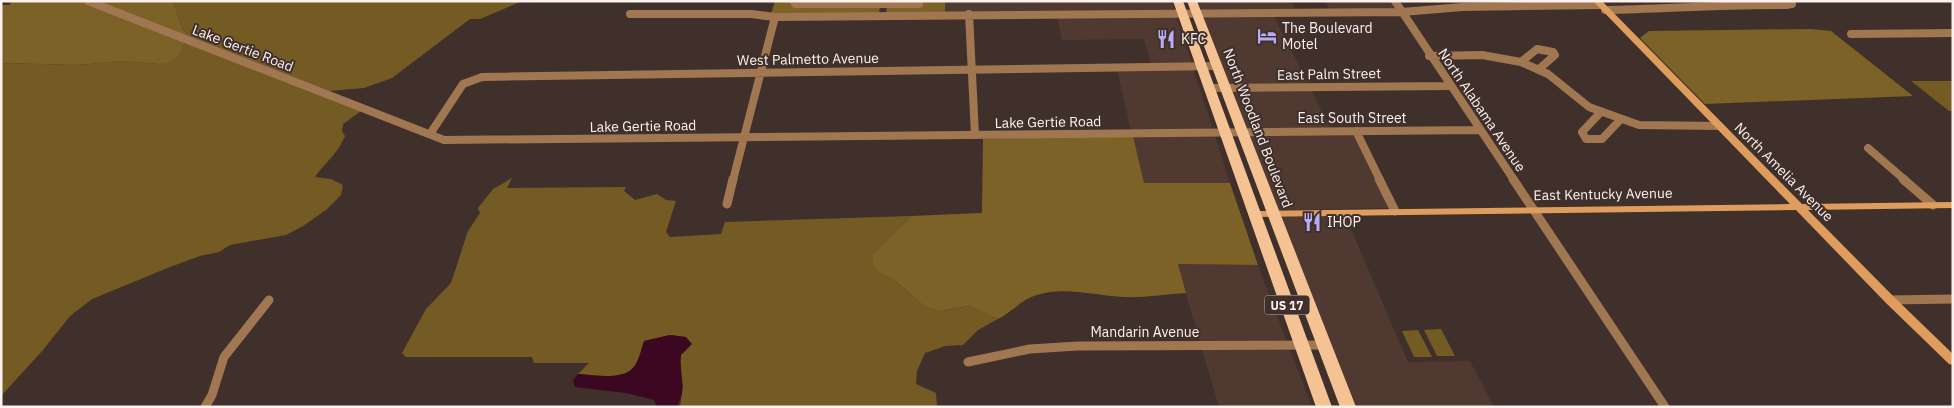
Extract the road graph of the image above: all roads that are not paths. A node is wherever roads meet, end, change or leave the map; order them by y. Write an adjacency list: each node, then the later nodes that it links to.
1 (88, 1): 37 (street, Lake Gertie Road)
2 (793, 1): 7 (street)
3 (1178, 1): 14 (main road, US 17)
4 (1192, 1): 15 (main road, North Woodland Boulevard / US 17)
5 (1395, 1): 11 (street, North Alabama Avenue)
6 (1792, 1): 10 (street)
7 (884, 2): 9 (street); 16 (street)
8 (1497, 3): 10 (street); 11 (street)
9 (919, 4)
10 (1601, 5): 32 (street, North Amelia Avenue)
11 (1402, 12): 15 (street); 20 (street, North Alabama Avenue)
12 (630, 14): 17 (street)
13 (969, 14): 14 (street); 16 (street); 24 (street)
14 (1182, 14): 15 (street); 22 (main road, US 17)
15 (1196, 14): 23 (main road, North Woodland Boulevard / US 17)
16 (882, 15): 17 (street)
17 (775, 16): 26 (street)
18 (1953, 33): 19 (street)
19 (1851, 34)
20 (1429, 56): 21 (street); 27 (street, North Alabama Avenue)
21 (1521, 62): 25 (street); 25 (street)
22 (1200, 66): 23 (street, West Palmetto Avenue); 24 (street, West Palmetto Avenue); 28 (main road, US 17)
23 (1216, 66): 29 (main road, North Woodland Boulevard / US 17)
24 (973, 69): 26 (street, West Palmetto Avenue); 38 (street)
25 (1539, 69): 30 (street)
26 (761, 72): 37 (street, West Palmetto Avenue); 39 (street)
27 (1449, 86): 29 (street, East Palm Street); 33 (street, North Alabama Avenue)
28 (1208, 88): 29 (street, East Palm Street); 35 (main road, US 17)
29 (1225, 88): 36 (main road, North Woodland Boulevard / US 17)
30 (1600, 112): 31 (street); 31 (street)
31 (1620, 120): 32 (street)
32 (1719, 126): 44 (street, North Amelia Avenue)
33 (1480, 130): 34 (street, East South Street); 45 (street, North Alabama Avenue)
34 (1356, 131): 36 (street, East South Street); 46 (street)
35 (1224, 132): 36 (street, East South Street); 38 (street, Lake Gertie Road); 48 (main road, US 17)
36 (1242, 132): 47 (main road, North Woodland Boulevard / US 17)
37 (430, 134): 39 (street, Lake Gertie Road)
38 (975, 135): 39 (street, Lake Gertie Road)
39 (743, 137): 41 (street)
40 (1868, 148): 42 (street)
41 (727, 204)
42 (1933, 205): 43 (street, East Kentucky Avenue); 44 (street, East Kentucky Avenue)
43 (1953, 205)
44 (1797, 206): 45 (street, East Kentucky Avenue); 51 (street, North Amelia Avenue)
45 (1532, 209): 46 (street, East Kentucky Avenue); 59 (street, North Alabama Avenue)
46 (1395, 211): 47 (street, East Kentucky Avenue)
47 (1273, 213): 48 (street, East Kentucky Avenue); 53 (main road, North Woodland Boulevard / US 17)
48 (1254, 214): 52 (main road, US 17)
49 (1953, 299): 51 (street)
50 (269, 300): 56 (street)
51 (1890, 300): 54 (street, North Amelia Avenue)
52 (1302, 346): 53 (street, Mandarin Avenue); 55 (street, Mandarin Avenue); 57 (main road, US 17)
53 (1324, 346): 58 (main road, North Woodland Boulevard / US 17)
54 (1953, 361)
55 (968, 362)
56 (205, 407)
57 (1324, 407)
58 (1348, 407)
59 (1665, 407)

